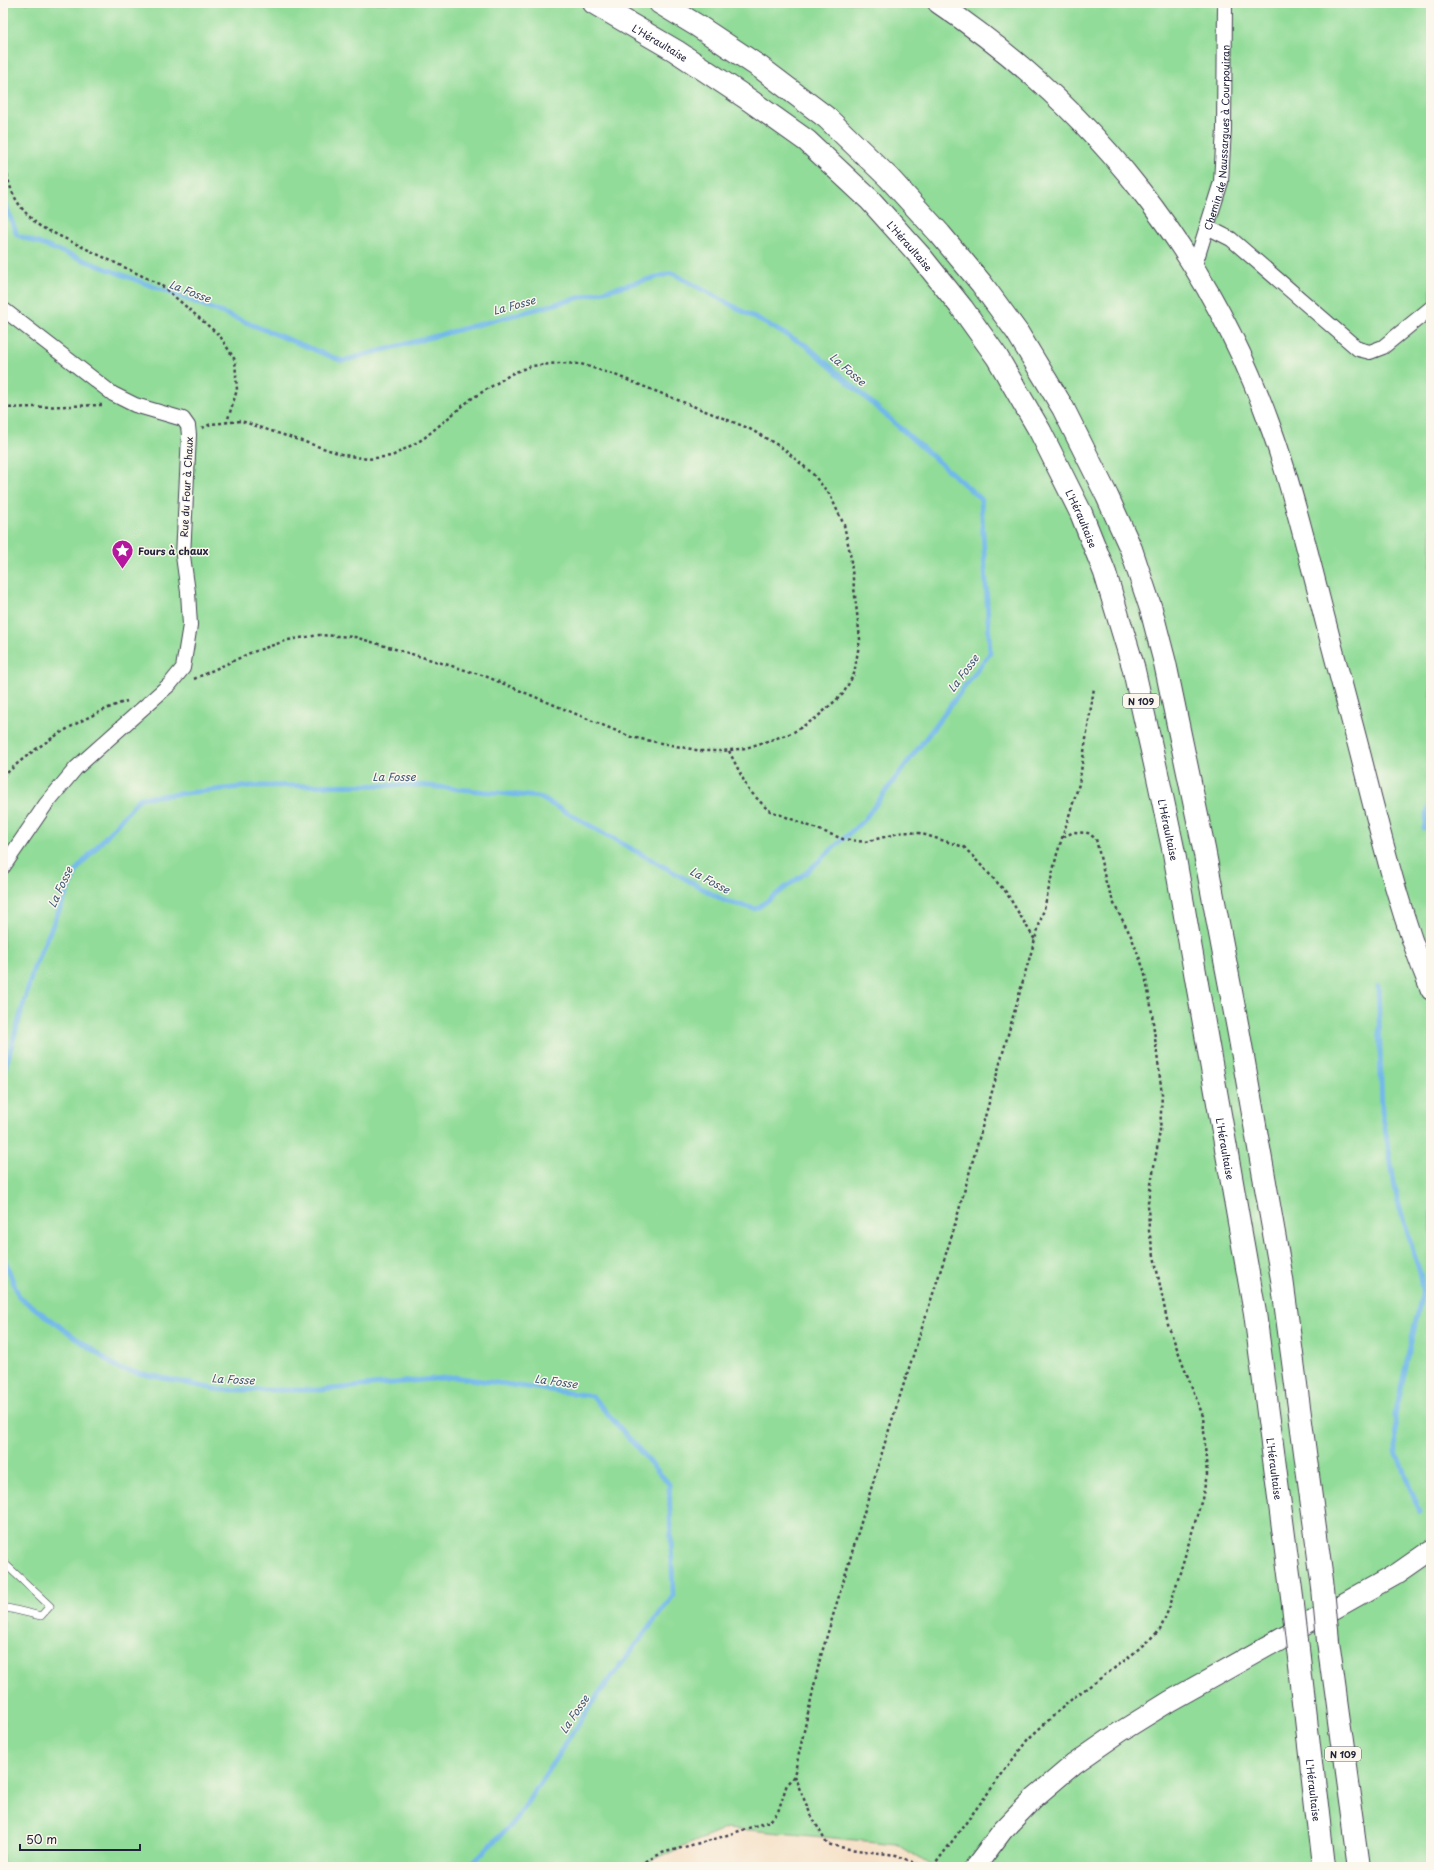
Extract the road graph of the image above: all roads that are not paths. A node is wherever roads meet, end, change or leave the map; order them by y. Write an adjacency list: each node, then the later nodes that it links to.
1 (594, 3): 15 (highway, L'Héraultaise / N 109, bridge)
2 (660, 3): 16 (highway, N 109, bridge)
3 (938, 3): 6 (street)
4 (1225, 3): 5 (street, Chemin de Naussargues à Courpouiran)
5 (1207, 227): 6 (street, Chemin de Naussargues à Courpouiran); 7 (street)
6 (1194, 268): 10 (street)
7 (1431, 308)
8 (3, 309): 9 (street, Rue du Four à Chaux)
9 (3, 867)
10 (1431, 990)
11 (1431, 1550): 14 (street)
12 (3, 1562): 13 (lane)
13 (3, 1607)
14 (975, 1867)
15 (1322, 1867)
16 (1358, 1867)

